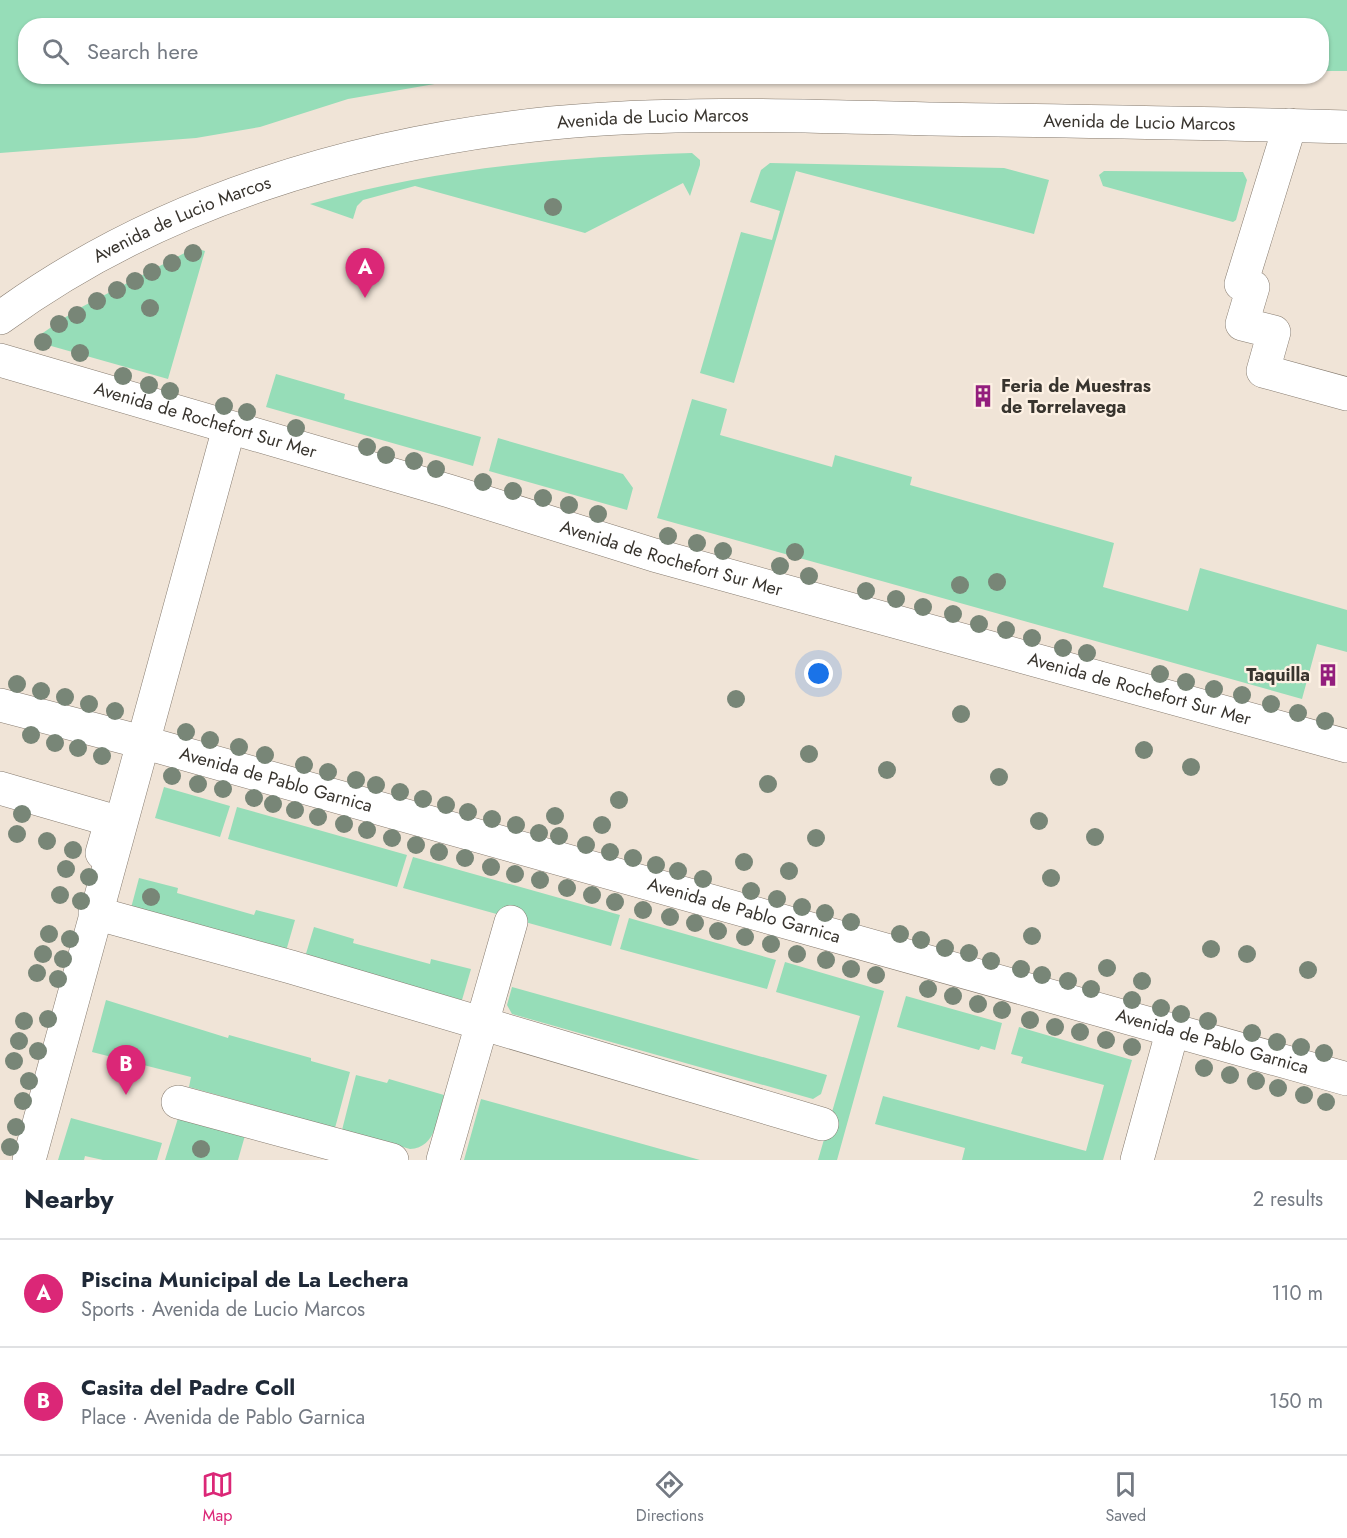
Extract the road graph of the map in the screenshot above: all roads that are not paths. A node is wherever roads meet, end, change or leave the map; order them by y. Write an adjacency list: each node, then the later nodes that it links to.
1 (1290, 125): 2 (street, Avenida de Lucio Marcos); 3 (street, Avenida de Lucio Marcos); 5 (street)
2 (1347, 127)
3 (0, 318)
4 (0, 360): 6 (street, Avenida de Rochefort Sur Mer)
5 (1347, 394)
6 (229, 428): 8 (street); 9 (street, Avenida de Rochefort Sur Mer)
7 (0, 705): 8 (street, Avenida de Pablo Garnica)
8 (142, 742): 12 (street); 16 (street, Avenida de Pablo Garnica)
9 (1347, 746)
10 (0, 771): 12 (street)
11 (0, 788): 20 (street)
12 (125, 807): 13 (street)
13 (95, 913): 15 (street); 21 (street)
14 (511, 922): 15 (street)
15 (482, 1023): 19 (street); 23 (street)
16 (1173, 1029): 17 (street, Avenida de Pablo Garnica); 24 (street)
17 (1347, 1079)
18 (178, 1102): 22 (street)
19 (822, 1124)
20 (13, 1160)
21 (30, 1160)
22 (392, 1160)
23 (443, 1160)
24 (1137, 1160)

